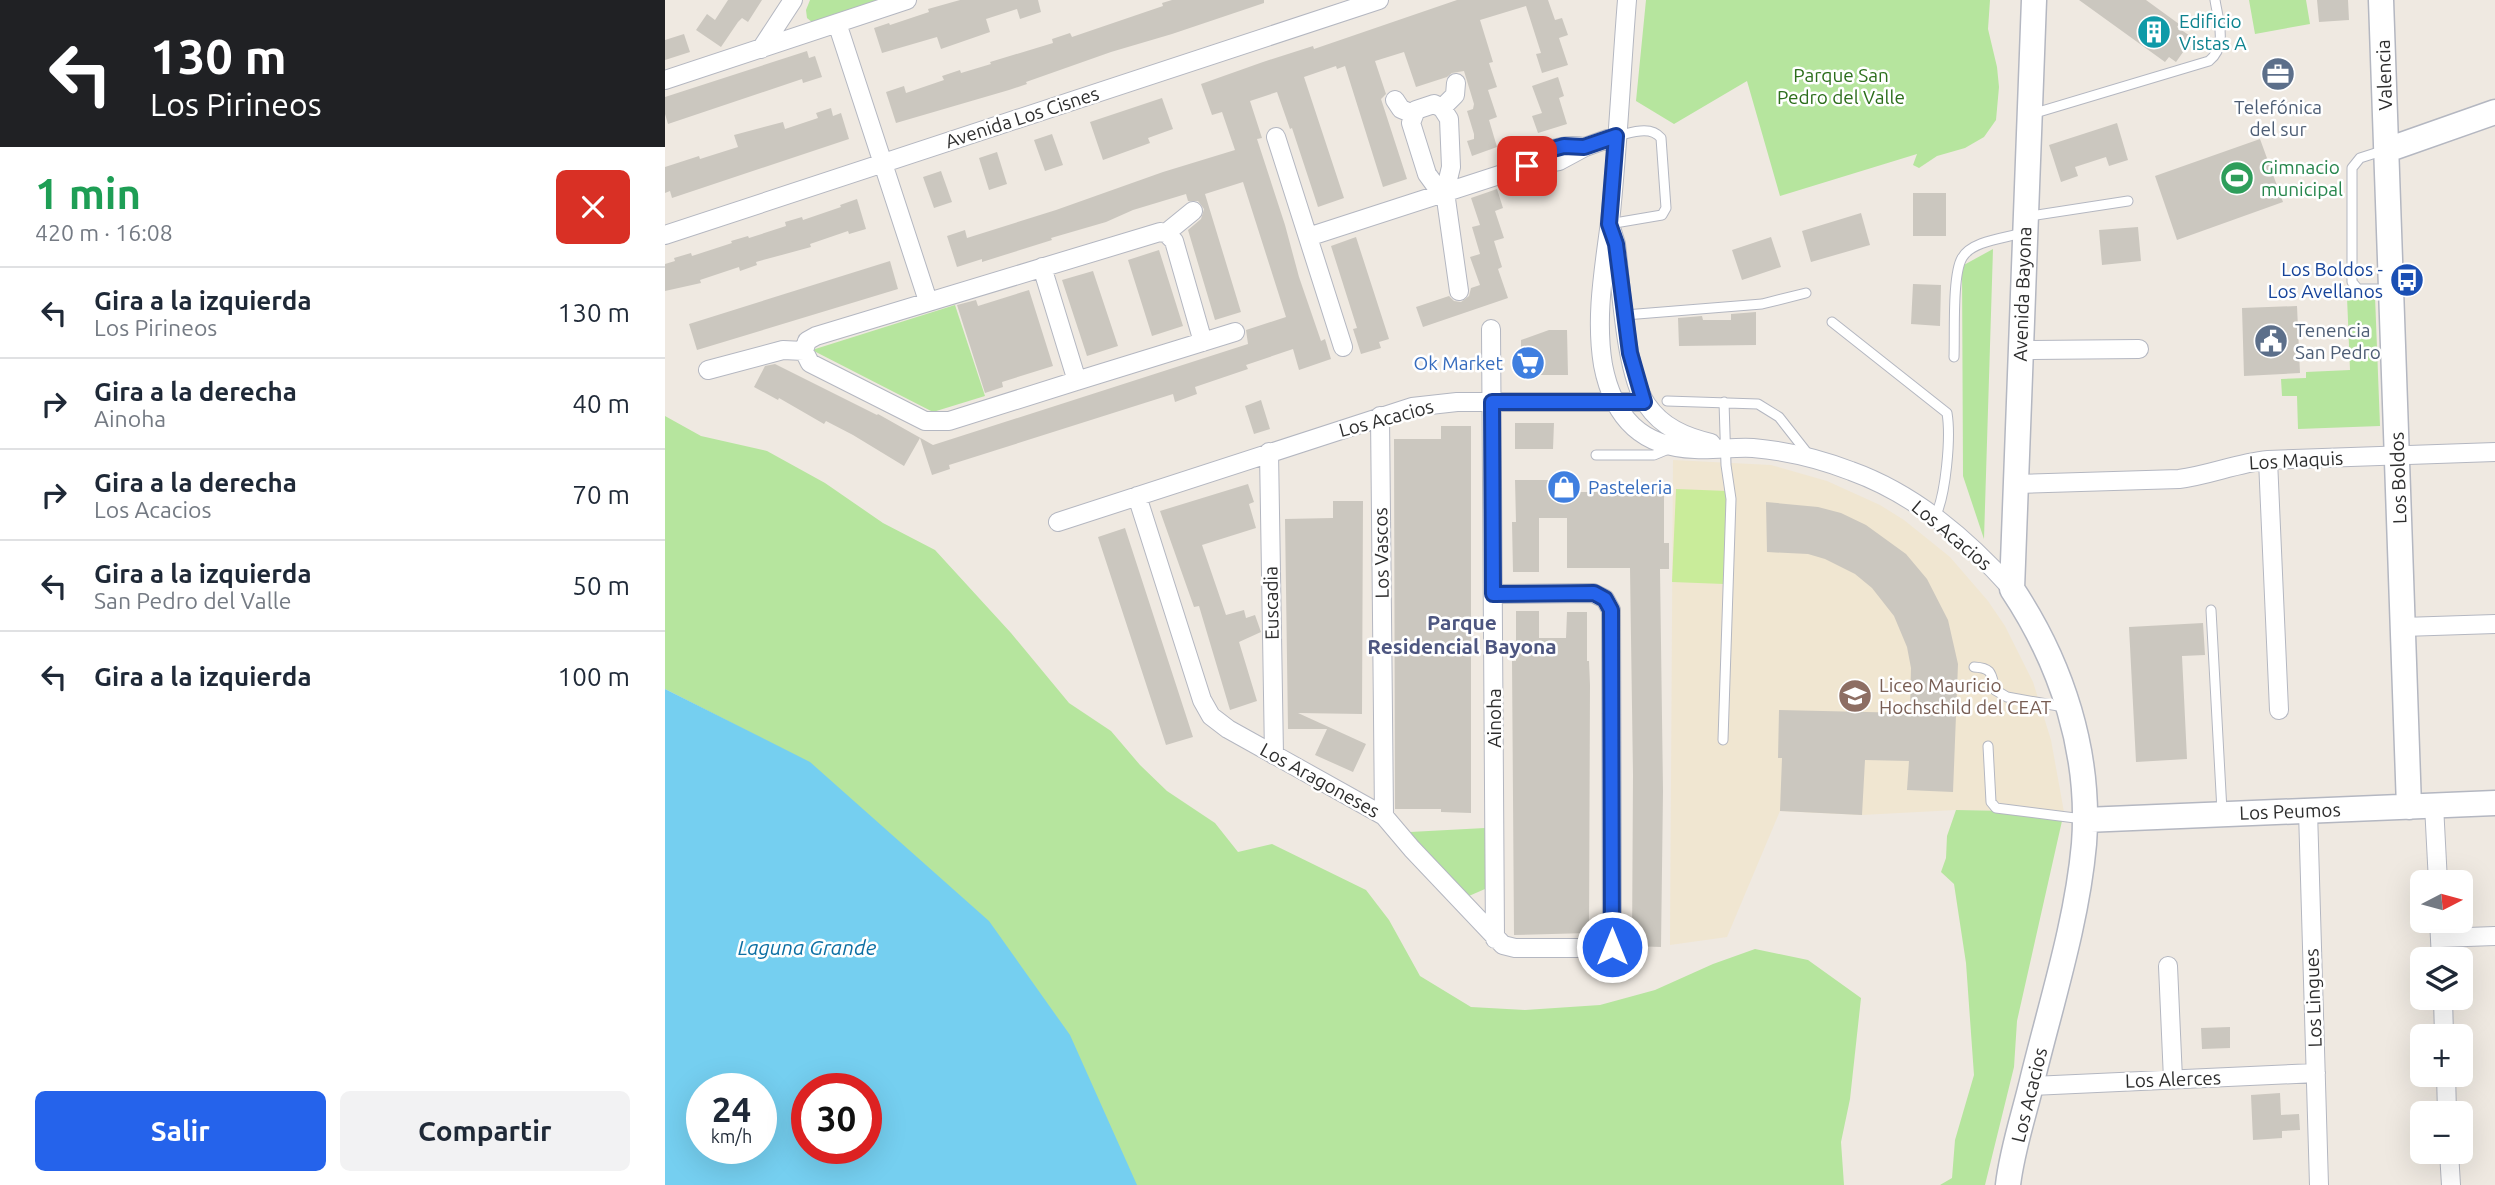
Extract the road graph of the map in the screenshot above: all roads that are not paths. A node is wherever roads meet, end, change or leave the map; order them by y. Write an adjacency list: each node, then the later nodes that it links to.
1 (907, 0): 8 (street)
2 (1379, 0): 21 (street, Avenida Los Cisnes)
3 (1627, 0): 18 (street)
4 (2034, 0): 17 (street, Avenida Bayona)
5 (2215, 0): 17 (lane)
6 (2381, 0): 20 (street, Valencia)
7 (790, 3): 9 (street); 10 (street)
8 (837, 23): 9 (street); 21 (street)
9 (813, 31): 10 (street)
10 (761, 48): 11 (street)
11 (665, 80)
12 (1456, 83): 14 (street)
13 (1395, 100): 16 (street)
14 (1442, 108): 16 (street); 22 (street)
15 (2495, 112): 20 (street)
16 (1413, 114): 22 (street)
17 (2028, 116): 26 (street, Avenida Bayona)
18 (1616, 136): 22 (street); 25 (street); 25 (lane)
19 (1276, 137): 29 (street)
20 (2387, 150): 31 (street, Los Boldos); 31 (lane)
21 (883, 163): 28 (street, Avenida Los Cisnes); 34 (street)
22 (1445, 192): 29 (street); 32 (street)
23 (2129, 201): 26 (lane)
24 (1193, 211): 27 (street)
25 (1609, 224): 35 (street); 37 (street)
26 (2024, 225): 43 (street, Avenida Bayona); 45 (lane)
27 (1165, 233): 30 (street); 40 (street)
28 (665, 235)
29 (1308, 237): 41 (street)
30 (1042, 267): 34 (street); 47 (street)
31 (2391, 289): 59 (street, Los Boldos)
32 (1459, 291)
33 (1805, 293): 35 (lane)
34 (928, 301): 44 (street)
35 (1625, 319): 37 (street); 51 (street)
36 (1832, 322): 64 (lane)
37 (1601, 328): 50 (street)
38 (1492, 329): 49 (street, Ainoha)
39 (1235, 332): 40 (street)
40 (1203, 342): 47 (street)
41 (1343, 347)
42 (2139, 349): 43 (street)
43 (2020, 350): 62 (street, Avenida Bayona)
44 (804, 351): 46 (street); 47 (street)
45 (1954, 357)
46 (708, 370)
47 (1077, 381)
48 (1667, 401): 52 (lane)
49 (1492, 402): 50 (street, Los Acacios); 53 (street, Los Acacios); 67 (street, Ainoha)
50 (1615, 402): 51 (street); 54 (street, Los Acacios)
51 (1644, 402): 55 (street)
52 (1724, 402): 55 (lane); 60 (lane)
53 (1380, 416): 56 (street, Los Acacios); 82 (street, Los Vascos)
54 (1673, 447): 55 (street, Los Acacios); 58 (lane)
55 (1725, 447): 60 (street, Los Acacios); 74 (lane)
56 (1269, 452): 63 (street, Los Acacios); 76 (street, Euscadia)
57 (2495, 452): 59 (street, Los Maquis)
58 (1596, 455)
59 (2397, 456): 61 (street, Los Maquis); 70 (street, Los Boldos)
60 (1811, 458): 64 (street, Los Acacios)
61 (2268, 460): 62 (street, Los Maquis); 73 (street)
62 (2015, 484): 66 (street, Avenida Bayona)
63 (1137, 496): 65 (street, Los Acacios); 76 (street, Los Aragoneses)
64 (1935, 517): 66 (street, Los Acacios)
65 (1058, 522)
66 (2012, 589): 72 (street, Los Acacios)
67 (1493, 594): 87 (street, Ainoha); 87 (street)
68 (2211, 610): 81 (lane)
69 (2495, 624): 70 (street)
70 (2403, 627): 79 (street, Los Boldos)
71 (1974, 667): 72 (lane)
72 (2069, 708): 83 (street, Los Acacios)
73 (2279, 710)
74 (1723, 740)
75 (1988, 746): 83 (lane)
76 (1274, 755): 82 (street, Los Aragoneses)
77 (2495, 803): 78 (street, Los Peumos)
78 (2434, 806): 79 (street, Los Peumos); 84 (street)
79 (2409, 807): 80 (street, Los Peumos)
80 (2308, 811): 81 (street, Los Peumos); 89 (street, Los Lingues)
81 (2222, 814): 83 (street, Los Peumos)
82 (1384, 816): 87 (street, Los Aragoneses)
83 (2085, 820): 91 (street, Los Acacios)
84 (2437, 870)
85 (2471, 933): 86 (street)
86 (2495, 936)
87 (1495, 939)
88 (2168, 965): 90 (street)
89 (2316, 1073): 90 (street, Los Alerces); 94 (street, Los Lingues)
90 (2173, 1079): 91 (street, Los Alerces)
91 (2031, 1086): 93 (street, Los Acacios)
92 (2450, 1164): 95 (street)
93 (2008, 1185)
94 (2319, 1185)
95 (2451, 1185)

